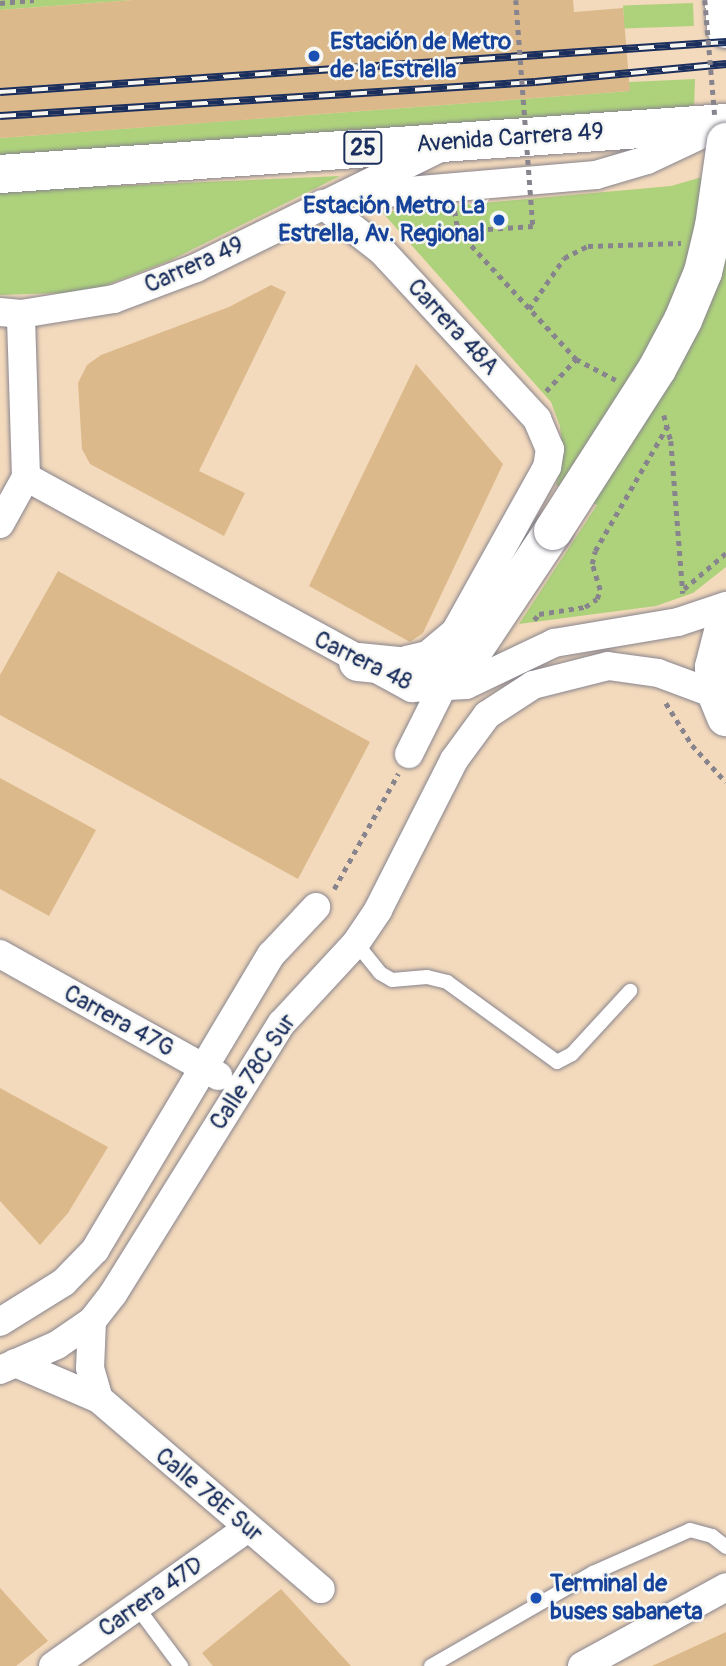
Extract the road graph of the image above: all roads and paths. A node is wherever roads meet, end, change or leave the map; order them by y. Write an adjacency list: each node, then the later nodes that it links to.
1 (34, 0): 5 (path)
2 (516, 0): 13 (path, bridge)
3 (705, 0): 9 (path, bridge)
4 (724, 0): 6 (main road)
5 (0, 3)
6 (726, 29)
7 (726, 123): 8 (main road, Avenida Carrera 49 / 25); 11 (street)
8 (453, 142): 10 (main road, Avenida Carrera 49 / 25); 11 (street, Carrera 49)
9 (724, 154): 26 (main road, bridge)
10 (0, 174)
11 (322, 204): 14 (street, Carrera 49); 26 (street, Carrera 48A)
12 (685, 243): 13 (path)
13 (529, 309): 15 (path)
14 (11, 313): 20 (street)
15 (576, 359): 16 (path); 17 (path)
16 (625, 385)
17 (545, 392)
18 (662, 410): 19 (path)
19 (669, 425): 22 (path); 25 (path)
20 (26, 477): 21 (street); 26 (street, Carrera 48)
21 (0, 524)
22 (726, 553)
23 (726, 606): 27 (street, Carrera 48)
24 (726, 620): 29 (main road)
25 (531, 623)
26 (358, 662): 27 (street, Carrera 48)
27 (441, 690): 30 (street)
28 (665, 703): 31 (path)
29 (722, 706): 33 (street, Calle 78C Sur)
30 (409, 754): 32 (path)
31 (726, 782)
32 (316, 907): 36 (street, Calle 78C Sur)
33 (356, 943): 35 (lane); 37 (street, Calle 78C Sur)
34 (0, 954): 36 (street, Carrera 47G)
35 (630, 991)
36 (203, 1068): 37 (street, Carrera 47G); 39 (street, Calle 78C Sur)
37 (239, 1088): 38 (street, Calle 78C Sur)
38 (92, 1321): 40 (street, Calle 78C Sur); 41 (street)
39 (0, 1322)
40 (8, 1367): 41 (street, Calle 78E Sur)
41 (99, 1399): 42 (street, Calle 78E Sur)
42 (248, 1528): 45 (street, Calle 78E Sur); 46 (street, Carrera 47D)
43 (726, 1547): 49 (lane)
44 (726, 1587): 50 (street)
45 (321, 1589)
46 (137, 1606): 47 (street, Carrera 47D); 48 (lane)
47 (53, 1666)
48 (181, 1666)
49 (431, 1666)
50 (582, 1666)

